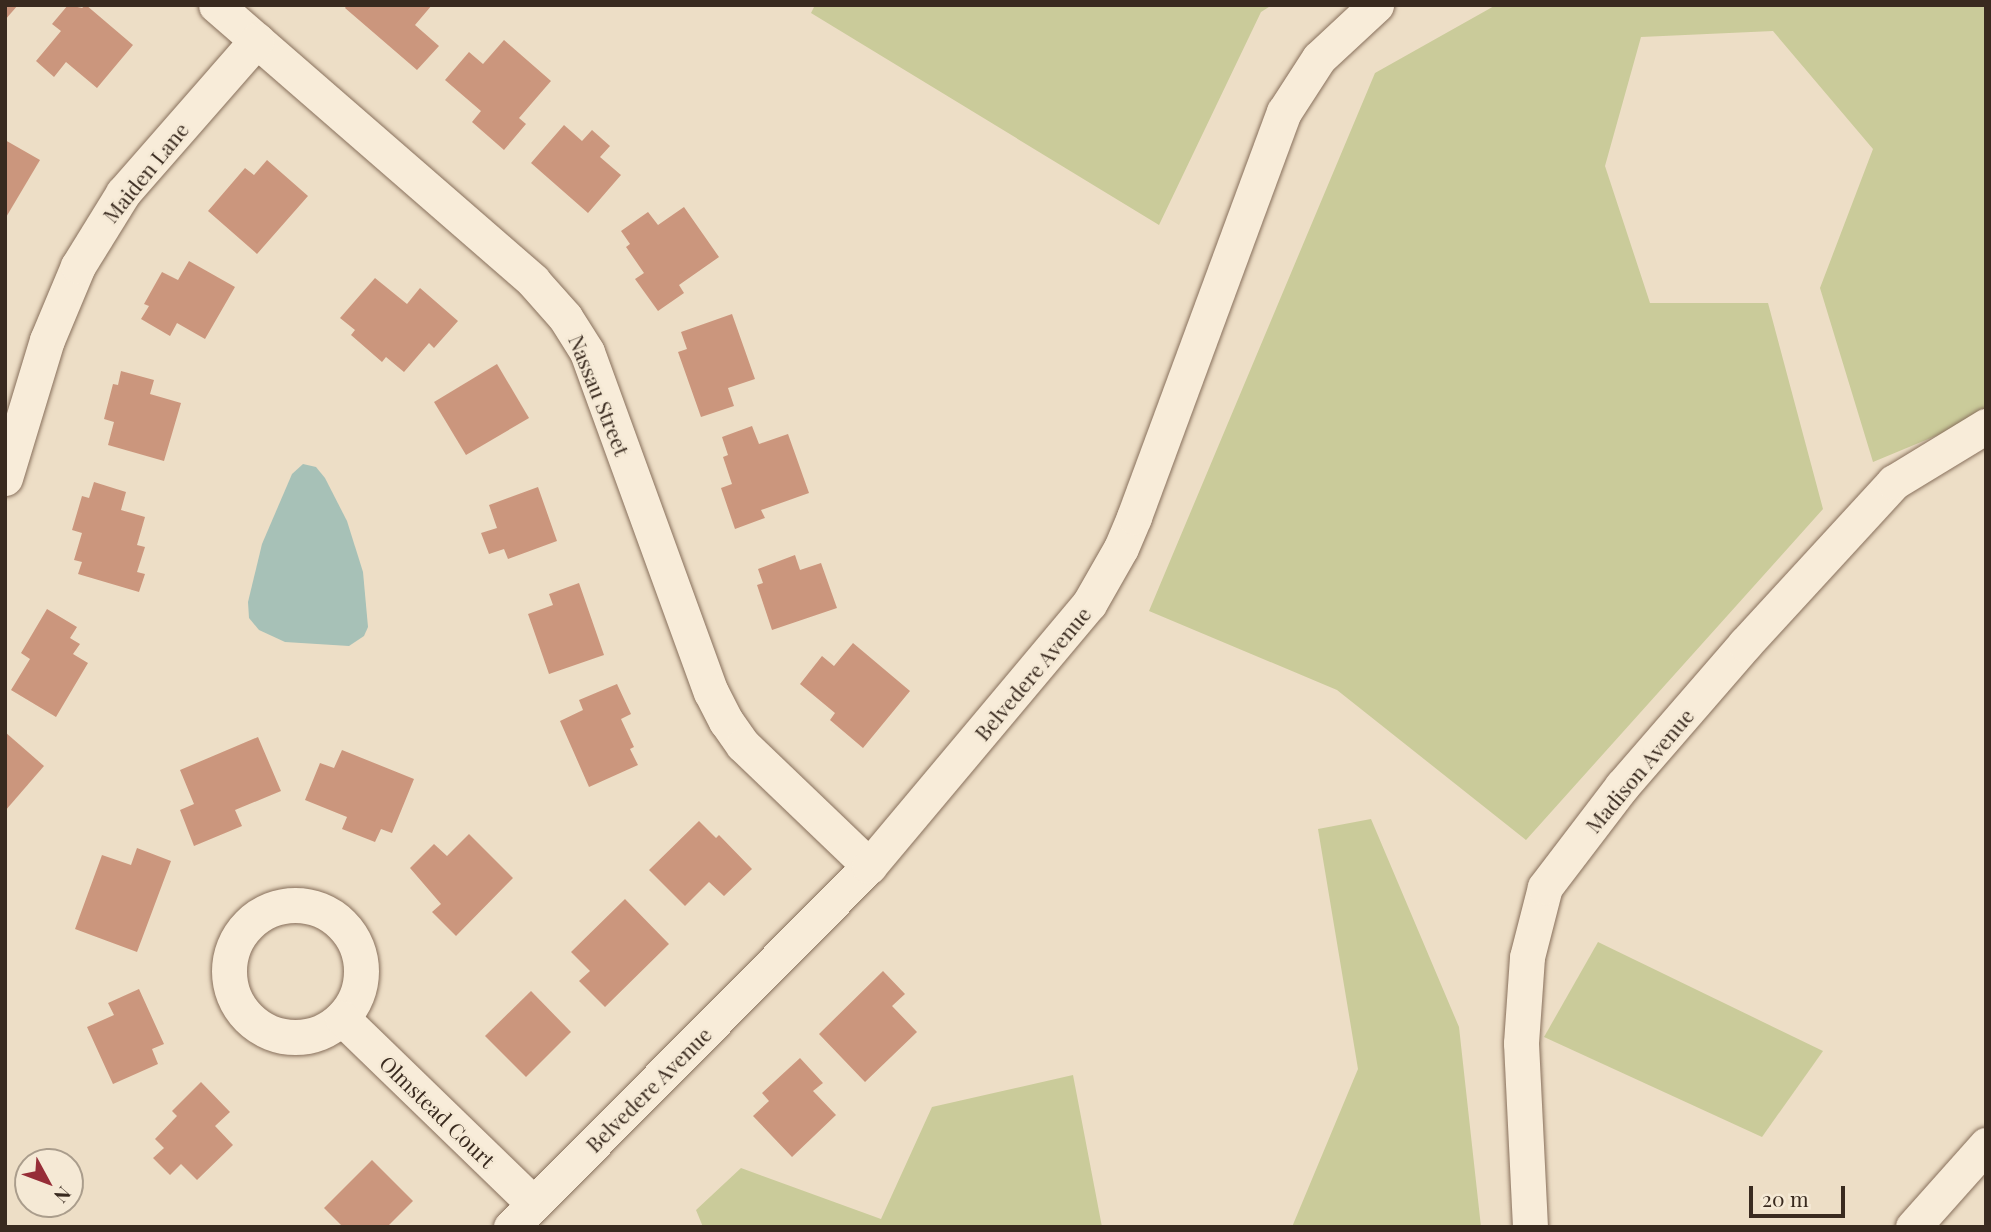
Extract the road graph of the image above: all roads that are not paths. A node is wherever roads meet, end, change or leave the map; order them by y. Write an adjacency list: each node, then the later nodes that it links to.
1 (216, 5): 3 (street, Nassau Street)
2 (1376, 5): 6 (street, Belvedere Avenue)
3 (257, 40): 5 (street, Maiden Lane); 6 (street, Nassau Street)
4 (1986, 426): 10 (street, Madison Avenue)
5 (5, 478)
6 (869, 866): 9 (street, Belvedere Avenue)
7 (342, 1018): 9 (street, Olmstead Court)
8 (1986, 1145): 11 (street)
9 (522, 1215)
10 (1530, 1227)
11 (1913, 1227)

